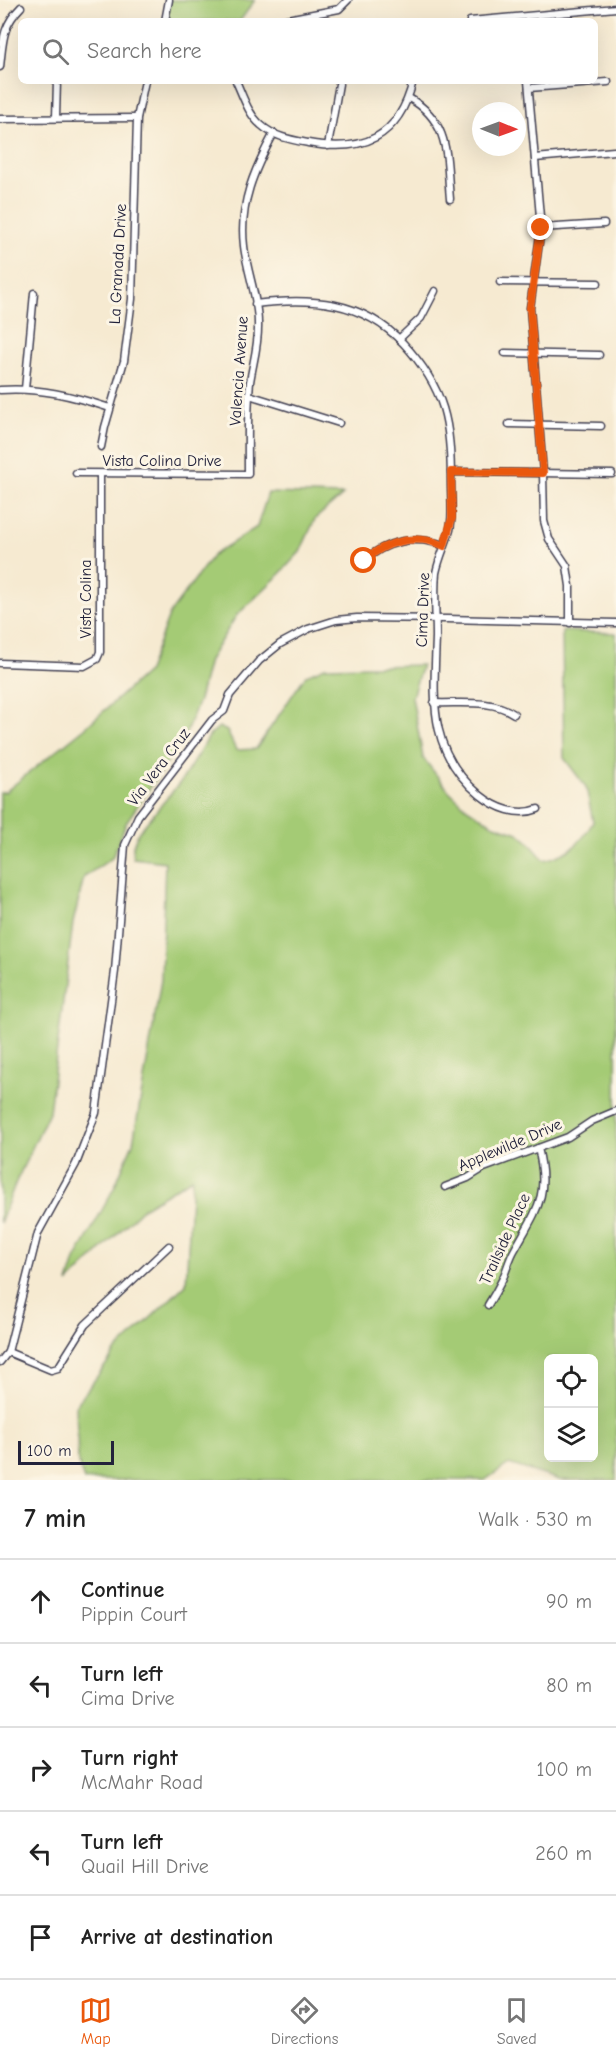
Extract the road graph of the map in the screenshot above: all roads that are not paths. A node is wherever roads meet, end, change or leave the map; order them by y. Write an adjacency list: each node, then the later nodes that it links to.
1 (169, 0): 5 (street)
2 (348, 0): 6 (street)
3 (21, 7): 8 (street)
4 (616, 8): 7 (street)
5 (166, 18)
6 (292, 18)
7 (522, 18)
8 (0, 66)
9 (598, 82): 10 (street)
10 (608, 82)
11 (57, 84): 19 (street)
12 (144, 84): 20 (street, La Granada Drive)
13 (237, 84): 22 (street)
14 (339, 84): 23 (street)
15 (412, 84): 18 (street)
16 (555, 84): 17 (street)
17 (528, 85): 25 (street)
18 (409, 99): 23 (street); 26 (street)
19 (56, 118): 20 (street); 21 (street)
20 (137, 118): 42 (street, La Granada Drive)
21 (0, 119)
22 (274, 133): 23 (street); 34 (street, Valencia Avenue)
23 (328, 146)
24 (614, 151): 25 (street)
25 (535, 158): 28 (street)
26 (450, 199)
27 (604, 224): 28 (street)
28 (541, 228): 30 (street)
29 (500, 282): 30 (street)
30 (532, 282): 31 (street); 37 (street)
31 (598, 283)
32 (435, 291): 35 (street)
33 (34, 293): 39 (street)
34 (255, 304): 35 (street, Cima Drive); 41 (street, Valencia Avenue)
35 (399, 339): 48 (street, Cima Drive)
36 (505, 353): 37 (street)
37 (534, 353): 38 (street); 45 (street)
38 (599, 355)
39 (26, 389): 40 (street); 42 (street)
40 (0, 390)
41 (249, 395): 43 (street); 51 (street, Valencia Avenue)
42 (110, 408): 47 (street, La Granada Drive)
43 (339, 423)
44 (509, 424): 45 (street)
45 (540, 425): 46 (street); 50 (street)
46 (601, 426)
47 (101, 447)
48 (451, 472): 50 (street); 54 (street, Cima Drive)
49 (76, 473): 53 (street, Vista Colina Drive)
50 (543, 473): 52 (street); 57 (street)
51 (248, 474): 53 (street, Vista Colina Drive)
52 (612, 474)
53 (100, 475): 59 (street, Vista Colina)
54 (444, 546): 55 (street); 56 (street, Cima Drive)
55 (364, 561)
56 (436, 619): 57 (street, Via Vera Cruz); 60 (street, Cima Drive); 68 (street, Via Vera Cruz)
57 (570, 622): 58 (street, Via Vera Cruz)
58 (616, 623)
59 (0, 663)
60 (434, 703): 61 (street); 62 (street, Cima Drive)
61 (514, 714)
62 (538, 809)
63 (616, 1111): 64 (street, Applewilde Drive)
64 (538, 1148): 65 (street, Applewilde Drive); 67 (street, Trailside Place)
65 (445, 1187)
66 (169, 1246): 68 (street)
67 (488, 1305)
68 (8, 1352): 69 (street, Via Vera Cruz)
69 (0, 1362)

